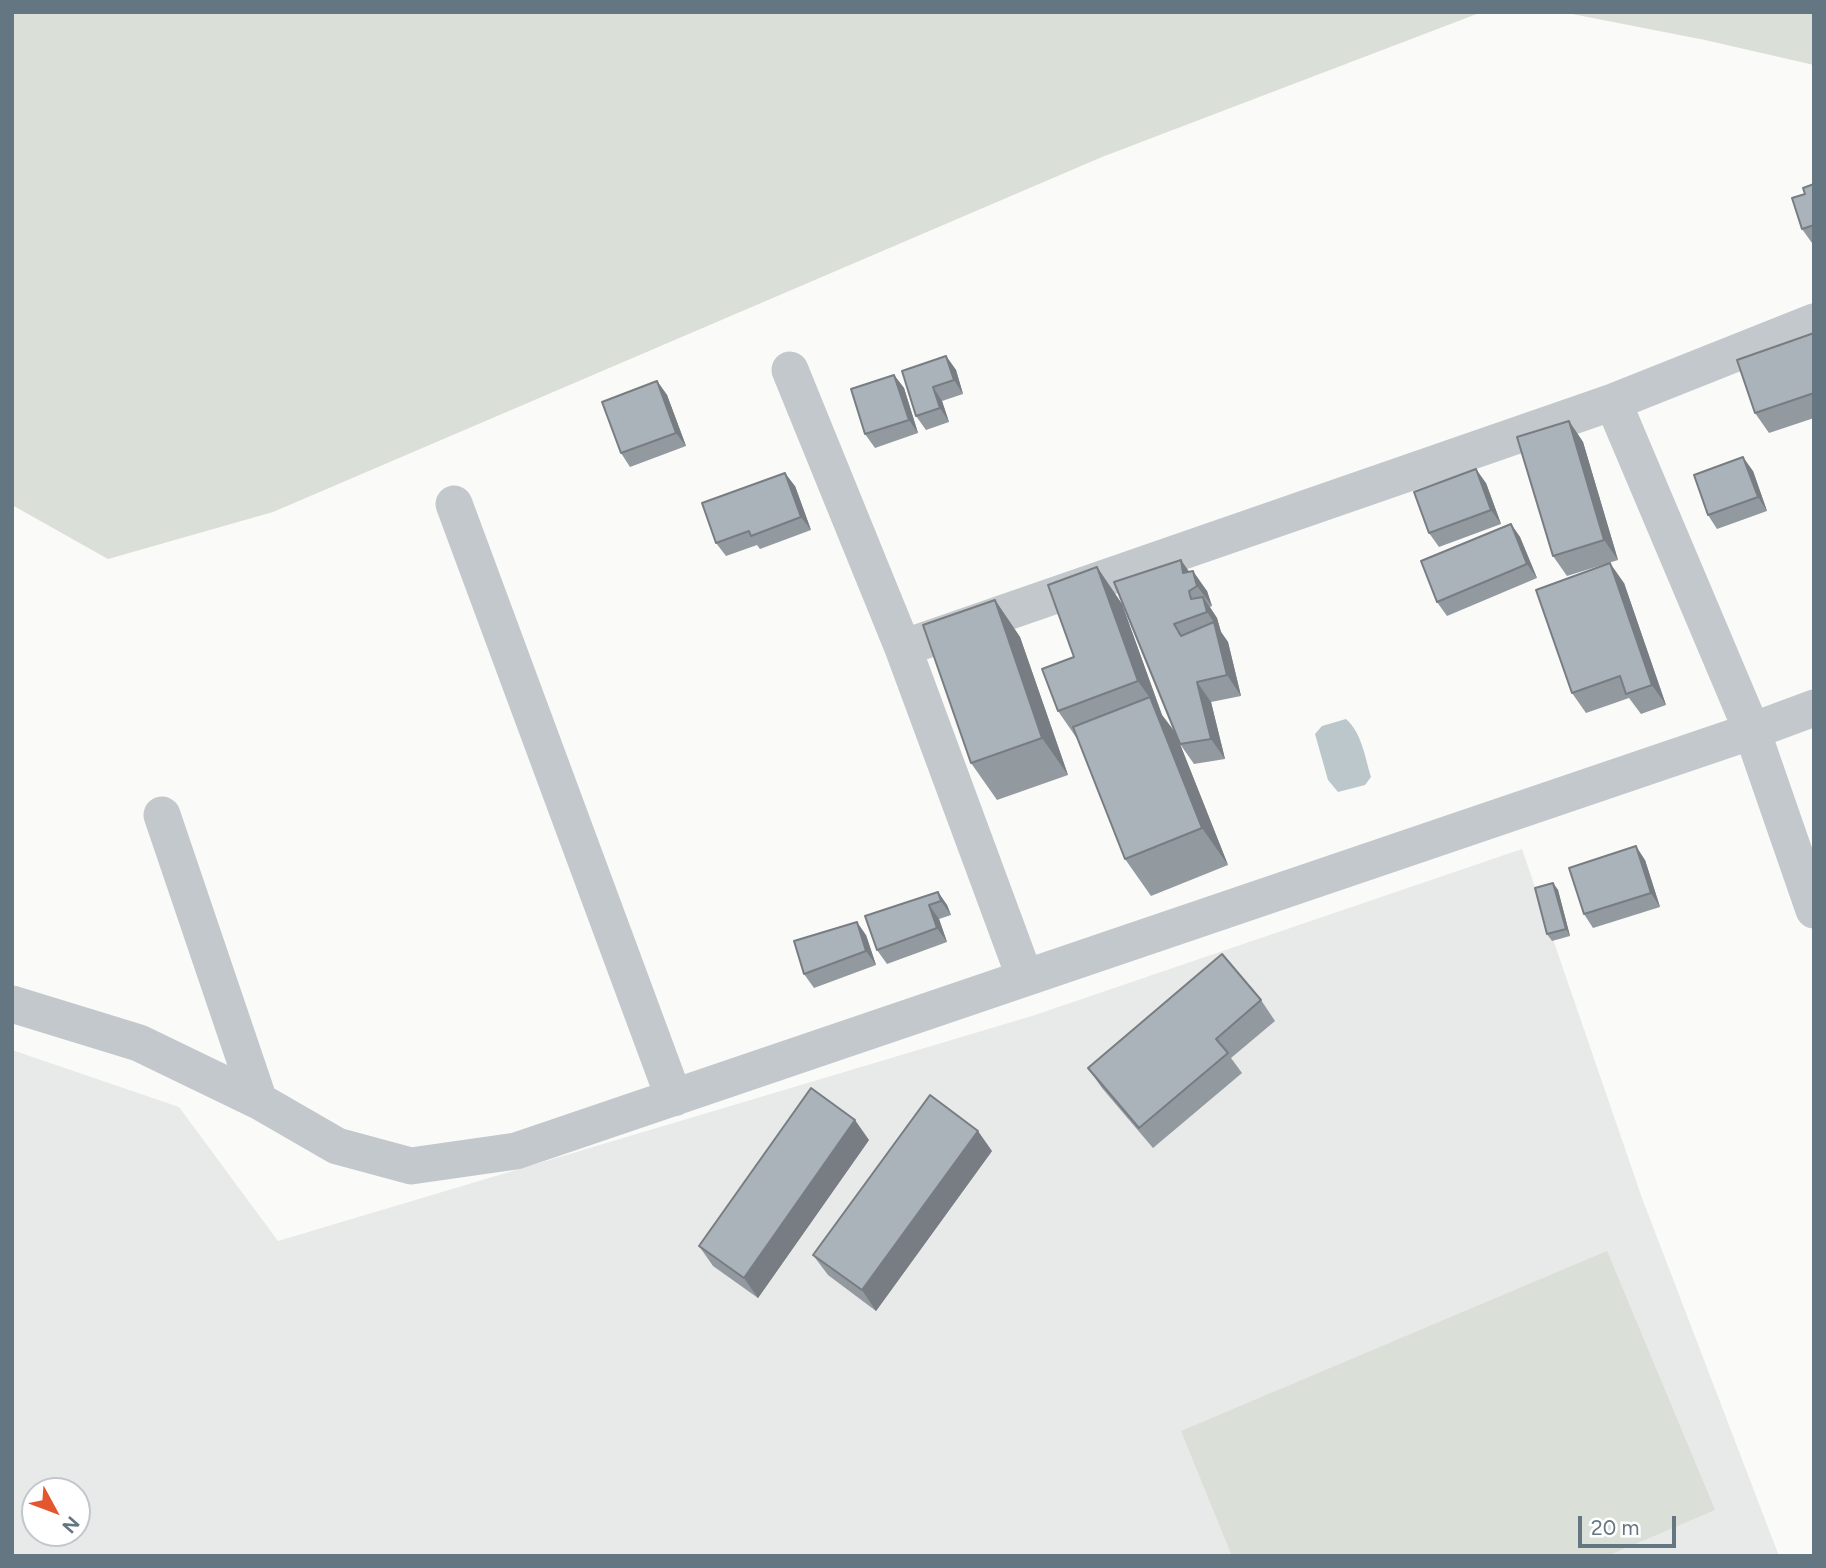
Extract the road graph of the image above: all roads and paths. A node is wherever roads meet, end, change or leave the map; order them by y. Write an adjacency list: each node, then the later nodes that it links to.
1 (1814, 323): 3 (street)
2 (790, 370): 5 (street)
3 (1613, 402): 5 (street); 7 (street)
4 (454, 504): 12 (street)
5 (903, 648): 10 (street)
6 (1814, 708): 7 (street)
7 (1752, 731): 9 (street); 10 (street)
8 (162, 815): 13 (street)
9 (1814, 911)
10 (1025, 978): 12 (street)
11 (12, 1004): 13 (street)
12 (674, 1098): 13 (street)
13 (259, 1101)

